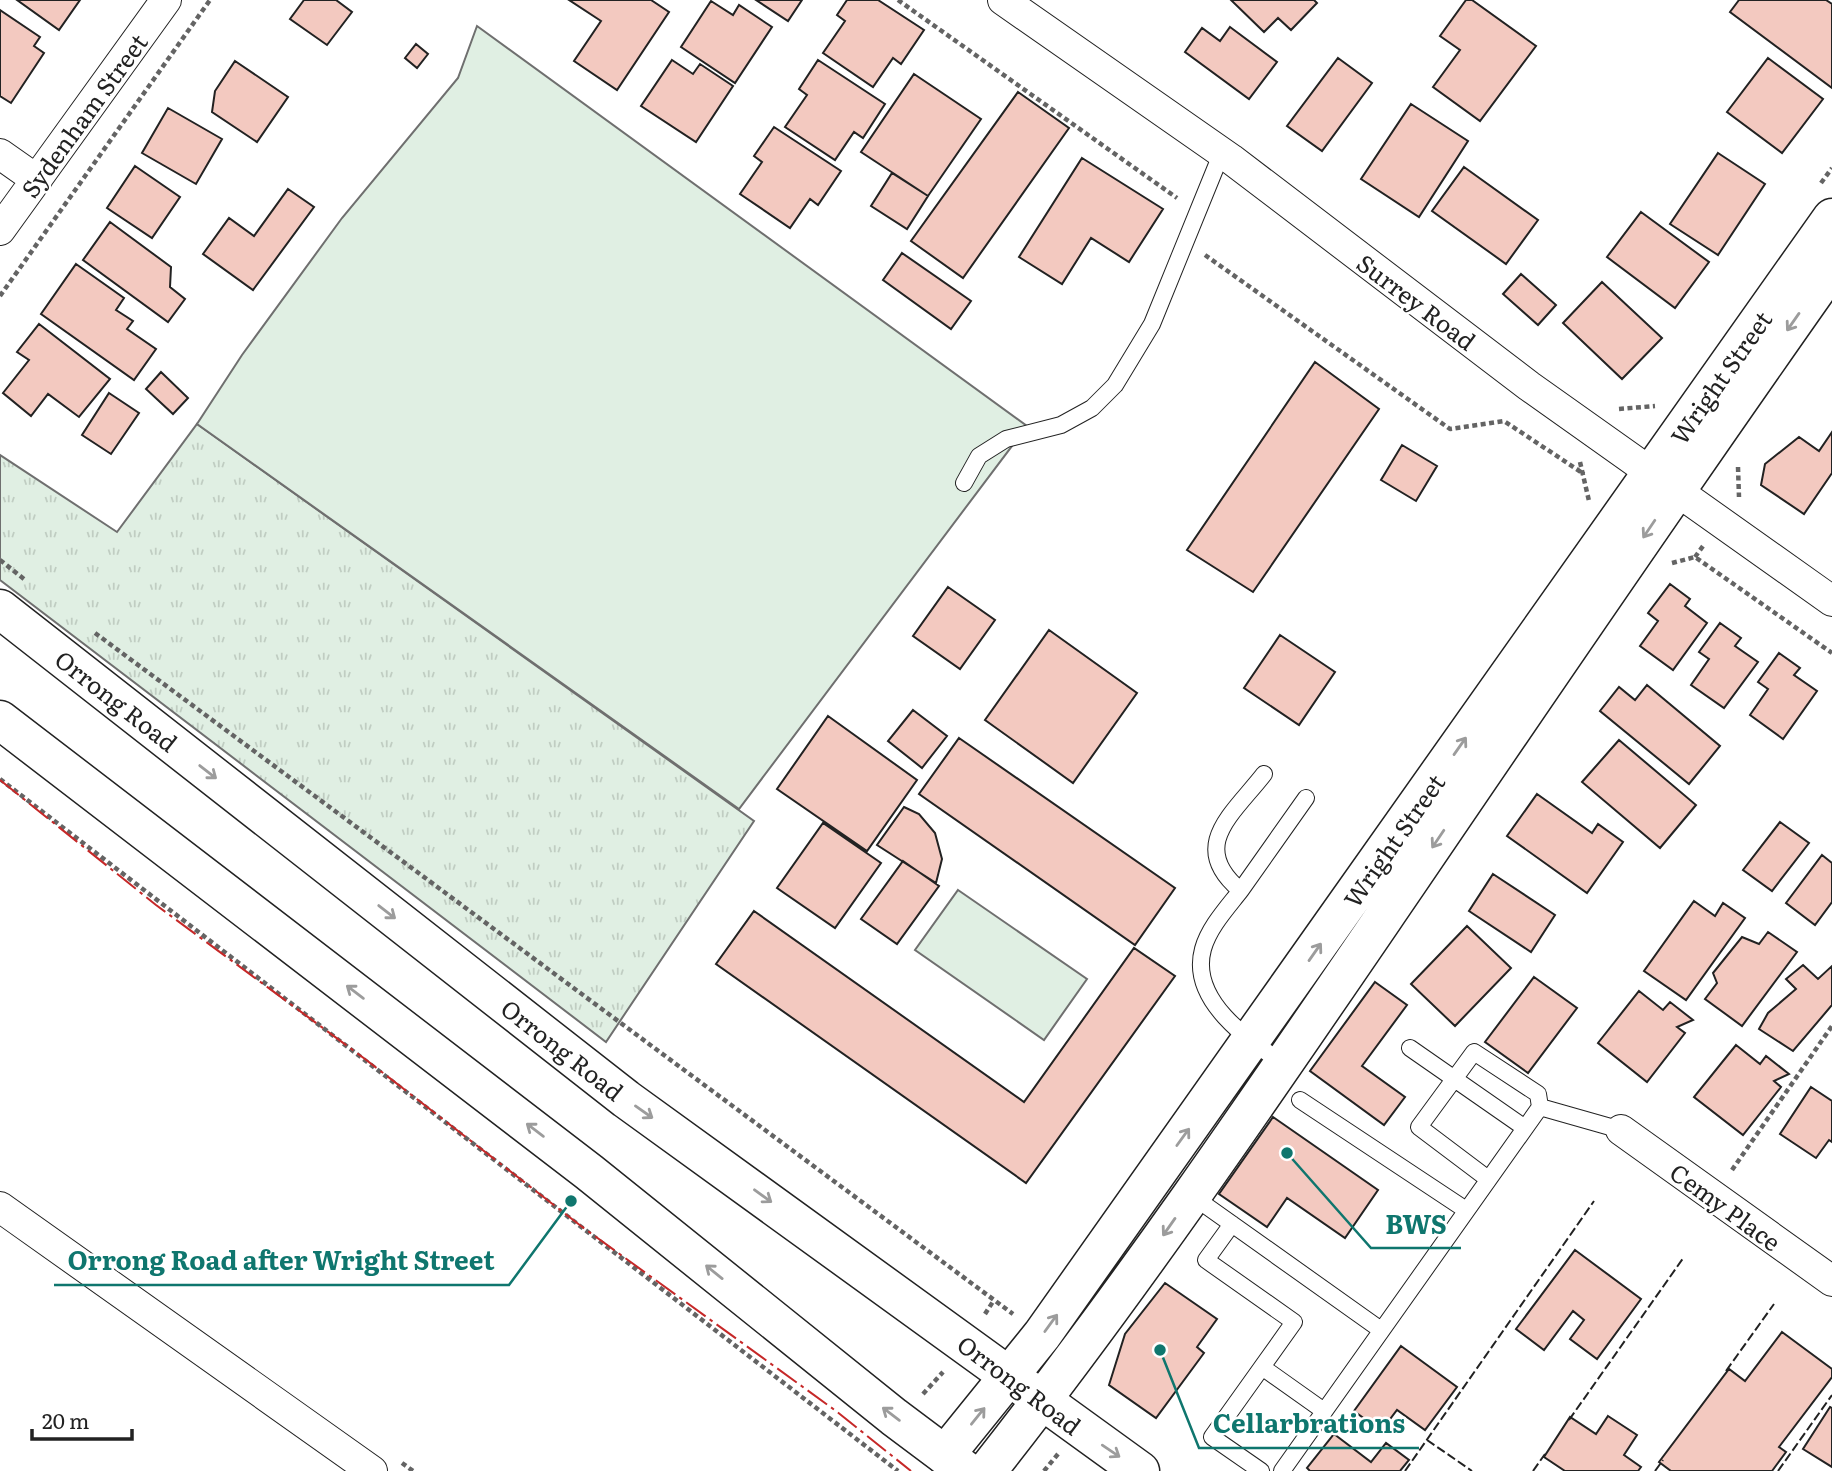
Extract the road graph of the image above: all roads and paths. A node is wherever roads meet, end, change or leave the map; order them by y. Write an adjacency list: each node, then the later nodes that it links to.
1 (166, 0): 7 (street, Sydenham Street)
2 (210, 0): 12 (path)
3 (898, 0): 10 (path)
4 (1003, 0): 5 (street, Surrey Road)
5 (1222, 152): 10 (lane); 14 (street, Surrey Road)
6 (0, 154): 7 (street)
7 (37, 180): 9 (street, Sydenham Street)
8 (1832, 218): 14 (main road, Wright Street)
9 (0, 230)
10 (1184, 241): 13 (lane); 15 (path)
11 (1832, 267): 14 (main road, Wright Street, one-way to 14)
12 (0, 296)
13 (964, 482)
14 (1663, 482): 15 (main road, Wright Street); 18 (street, Surrey Road)
15 (1625, 537): 21 (path); 28 (main road, Wright Street, one-way to 15); 30 (main road, Wright Street, one-way to 30)
16 (0, 560): 17 (path)
17 (32, 585)
18 (1832, 601)
19 (0, 609): 46 (main road, Orrong Road, one-way to 46)
20 (85, 626): 43 (path)
21 (1832, 653)
22 (0, 720): 51 (main road, one-way to 22)
23 (1264, 774): 26 (lane)
24 (0, 779): 52 (path)
25 (1306, 798): 26 (lane)
26 (1240, 890): 28 (lane)
27 (1832, 1026): 38 (path)
28 (1251, 1042): 30 (lane); 48 (main road, Wright Street, one-way to 28)
29 (1410, 1048): 31 (lane)
30 (1284, 1064): 37 (main road, Wright Street)
31 (1455, 1080): 33 (lane); 34 (lane); 36 (lane)
32 (1300, 1100): 40 (lane)
33 (1540, 1107): 34 (lane); 35 (lane)
34 (1525, 1128): 36 (lane)
35 (1621, 1130): 38 (street, Cemy Place)
36 (1488, 1179): 40 (lane)
37 (1191, 1195): 41 (lane); 49 (main road, Wright Street, one-way to 49)
38 (1714, 1196): 42 (street, Cemy Place)
39 (0, 1207): 54 (street)
40 (1466, 1210): 45 (lane)
41 (1232, 1224): 45 (lane); 47 (lane)
42 (1832, 1281)
43 (994, 1300): 44 (path); 46 (path)
44 (1010, 1312)
45 (1381, 1330): 50 (lane)
46 (964, 1342): 48 (main road, Orrong Road); 51 (path)
47 (1262, 1367): 50 (lane); 58 (lane)
48 (1010, 1377): 49 (main road, Orrong Road); 53 (main road, Wright Street, one-way to 48)
49 (1042, 1401): 56 (main road, Wright Street); 57 (main road, Orrong Road, one-way to 57)
50 (1324, 1411): 59 (lane)
51 (900, 1421): 52 (path); 53 (main road)
52 (872, 1451): 55 (path)
53 (956, 1463)
54 (372, 1471)
55 (898, 1471)
56 (987, 1471)
57 (1140, 1471)
58 (1261, 1471)
59 (1282, 1471)

